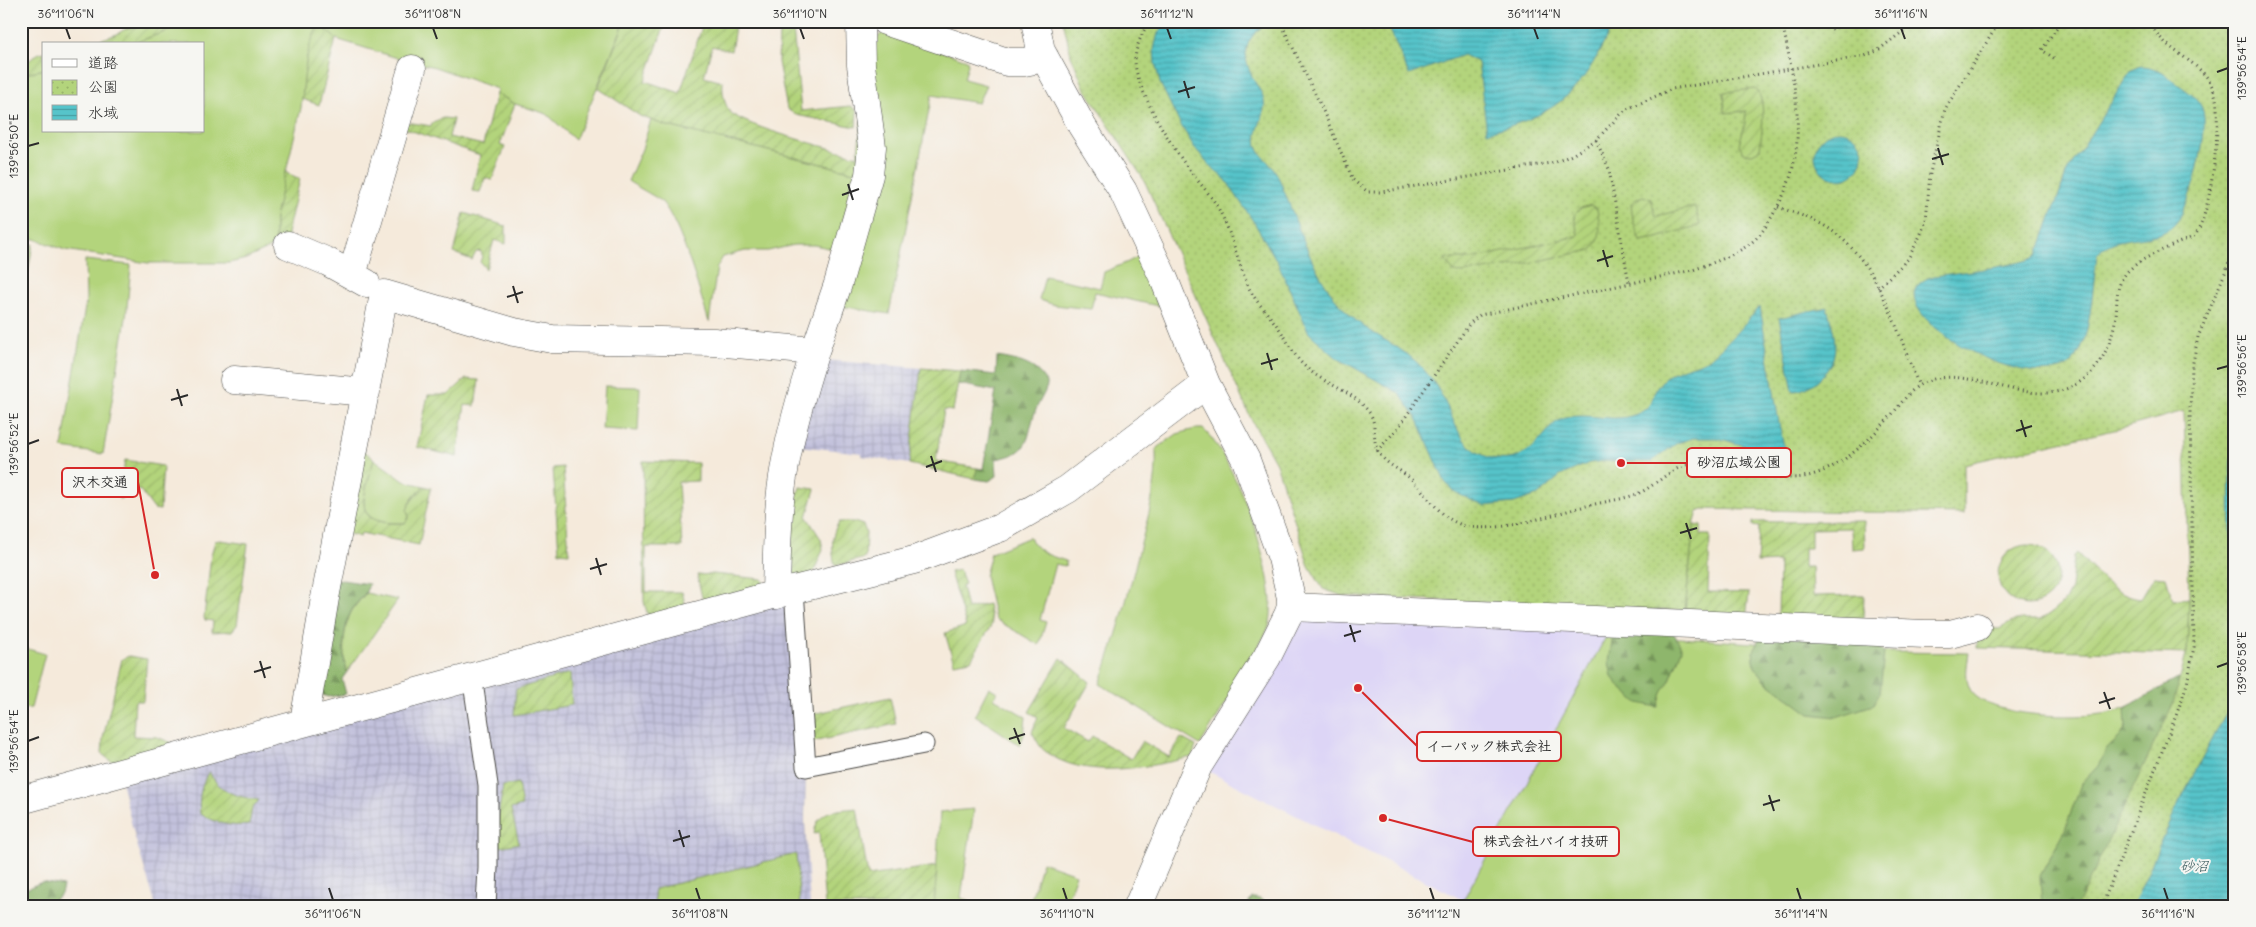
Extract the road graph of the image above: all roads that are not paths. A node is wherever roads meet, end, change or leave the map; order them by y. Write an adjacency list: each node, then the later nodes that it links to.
1 (860, 21): 9 (street)
2 (885, 21): 4 (street)
3 (1035, 21): 4 (street)
4 (1045, 58): 11 (street)
5 (412, 69): 7 (street)
6 (288, 245): 7 (street)
7 (352, 275): 8 (street)
8 (384, 294): 9 (street); 12 (street)
9 (815, 351): 13 (street)
10 (234, 380): 12 (street)
11 (1206, 384): 13 (street); 14 (street)
12 (366, 392): 17 (street)
13 (785, 592): 16 (street); 18 (lane)
14 (1291, 607): 15 (street); 21 (street)
15 (1977, 627)
16 (472, 676): 17 (street); 20 (lane)
17 (304, 722): 19 (street)
18 (924, 744)
19 (21, 800)
20 (486, 906)
21 (1138, 906)

